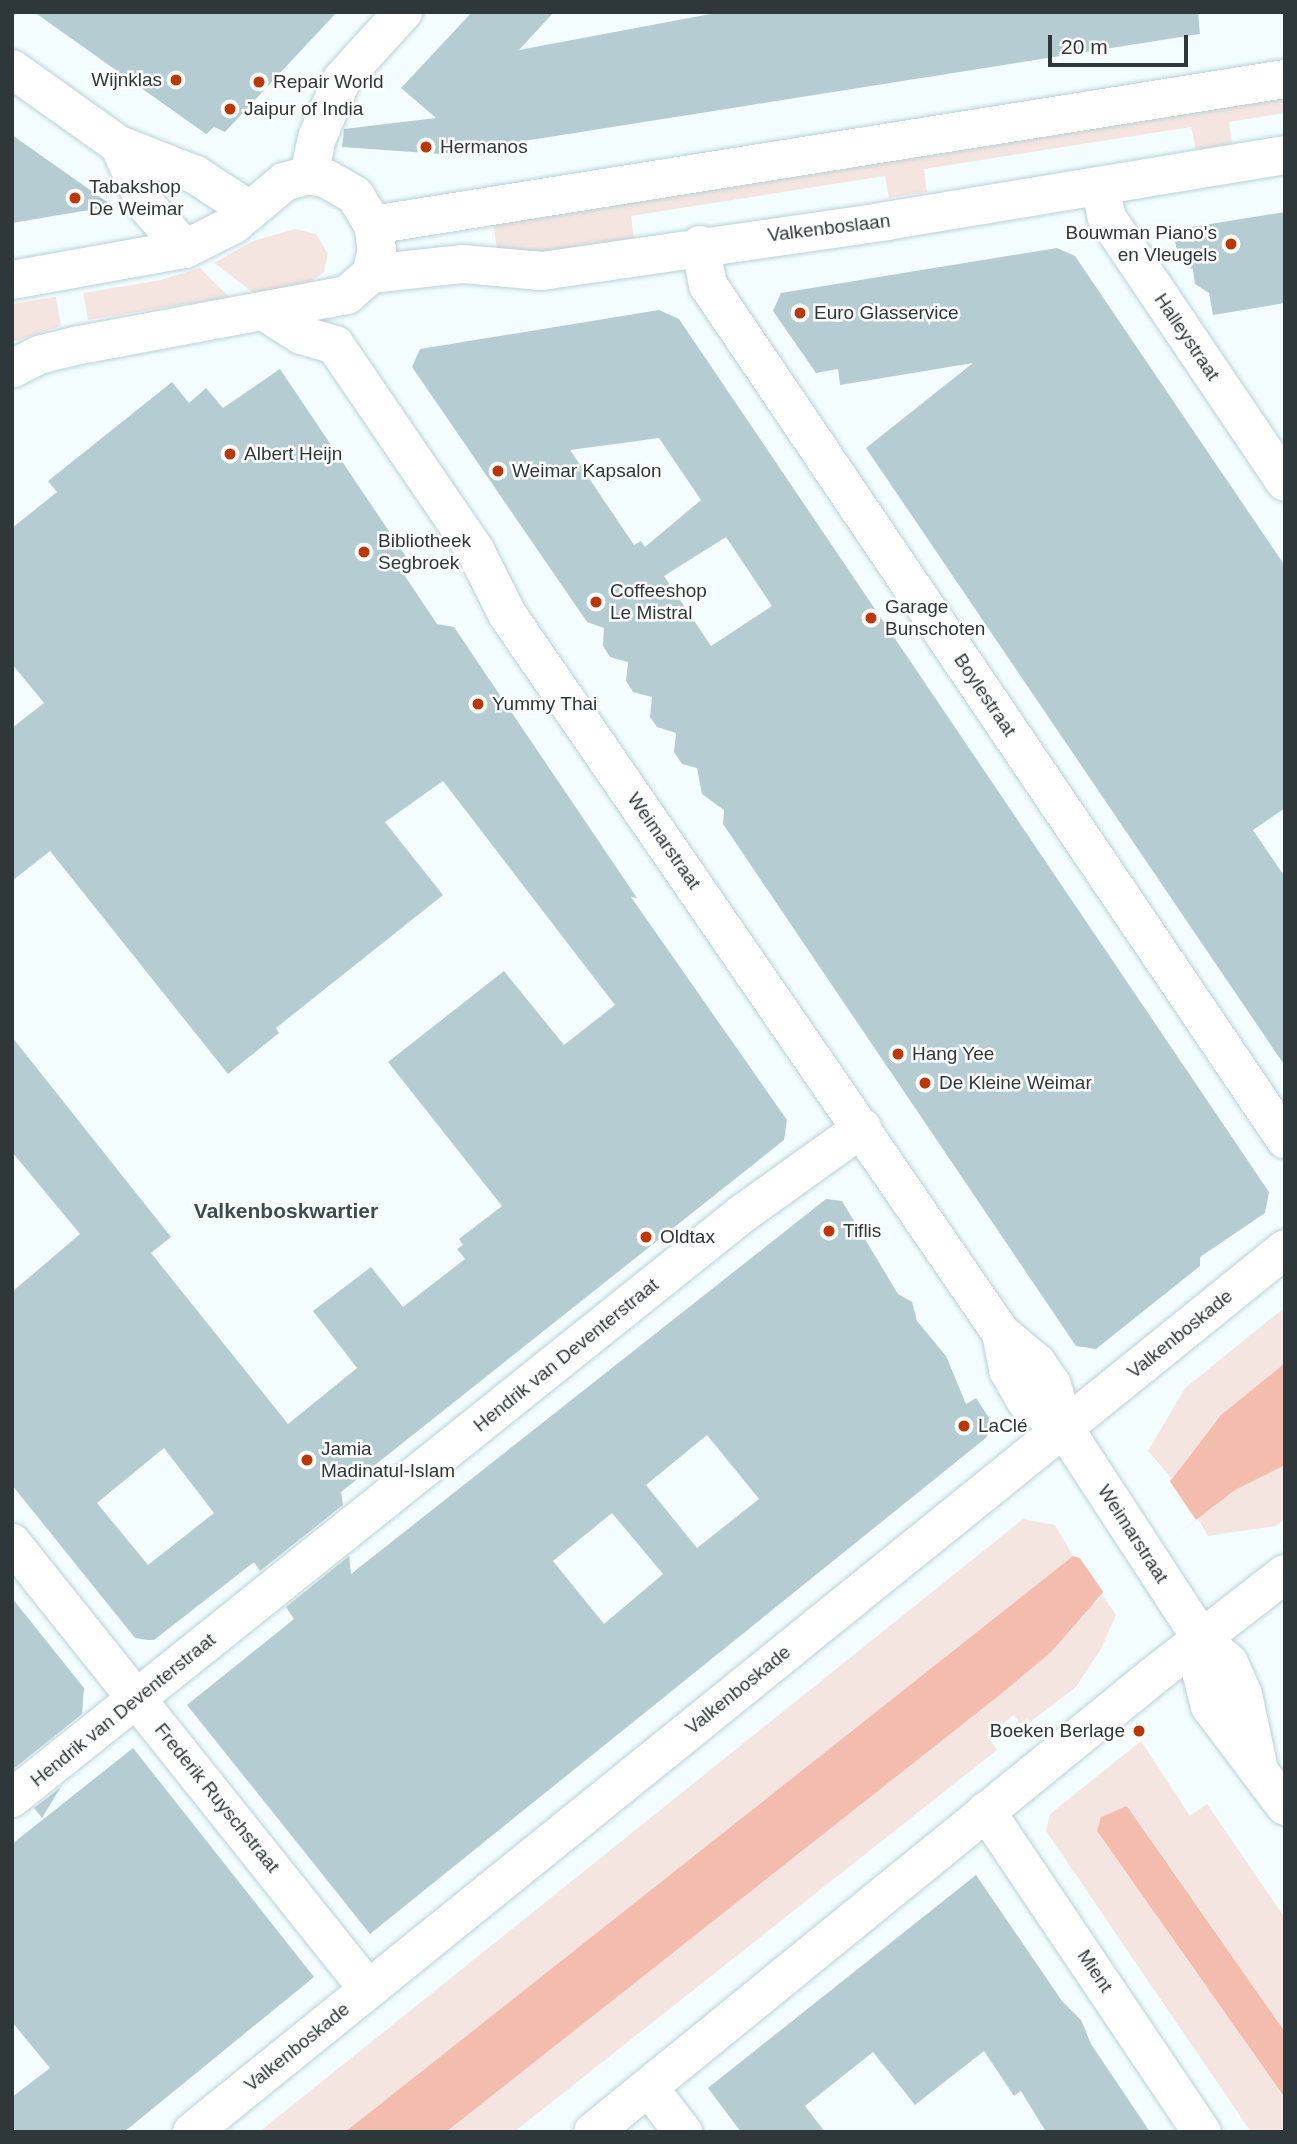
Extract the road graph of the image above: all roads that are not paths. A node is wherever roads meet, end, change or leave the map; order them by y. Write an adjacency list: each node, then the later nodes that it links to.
1 (403, 12): 6 (street)
2 (12, 69): 4 (street)
3 (1285, 79): 9 (street)
4 (119, 145): 8 (street); 11 (street)
5 (1285, 155): 7 (street, Valkenboslaan)
6 (309, 176): 8 (street); 9 (street)
7 (1100, 186): 10 (street, Valkenboslaan); 17 (street, Halleystraat)
8 (249, 210): 11 (street)
9 (373, 225): 13 (street)
10 (700, 245): 13 (street, Valkenboslaan); 19 (street, Boylestraat)
11 (186, 249): 12 (street)
12 (12, 280)
13 (359, 284): 14 (street, Valkenboslaan); 15 (street)
14 (267, 313): 15 (street); 16 (street, Valkenboslaan)
15 (335, 345): 18 (street, Weimarstraat)
16 (12, 369)
17 (1285, 482)
18 (862, 1128): 21 (street, Weimarstraat); 25 (street, Hendrik van Deventerstraat)
19 (1285, 1139)
20 (1285, 1249): 21 (street, Valkenboskade)
21 (1064, 1428): 24 (street, Weimarstraat); 29 (street, Valkenboskade)
22 (12, 1543): 25 (street, Frederik Ruyschstraat)
23 (1285, 1574): 24 (street)
24 (1202, 1640): 27 (street); 28 (street)
25 (138, 1698): 26 (street, Hendrik van Deventerstraat); 29 (street, Frederik Ruyschstraat)
26 (12, 1798)
27 (1285, 1805)
28 (986, 1811): 30 (street); 34 (street, Mient)
29 (368, 1989): 31 (street, Valkenboskade)
30 (649, 2088): 32 (street); 33 (street)
31 (192, 2132)
32 (593, 2132)
33 (683, 2132)
34 (1202, 2132)

